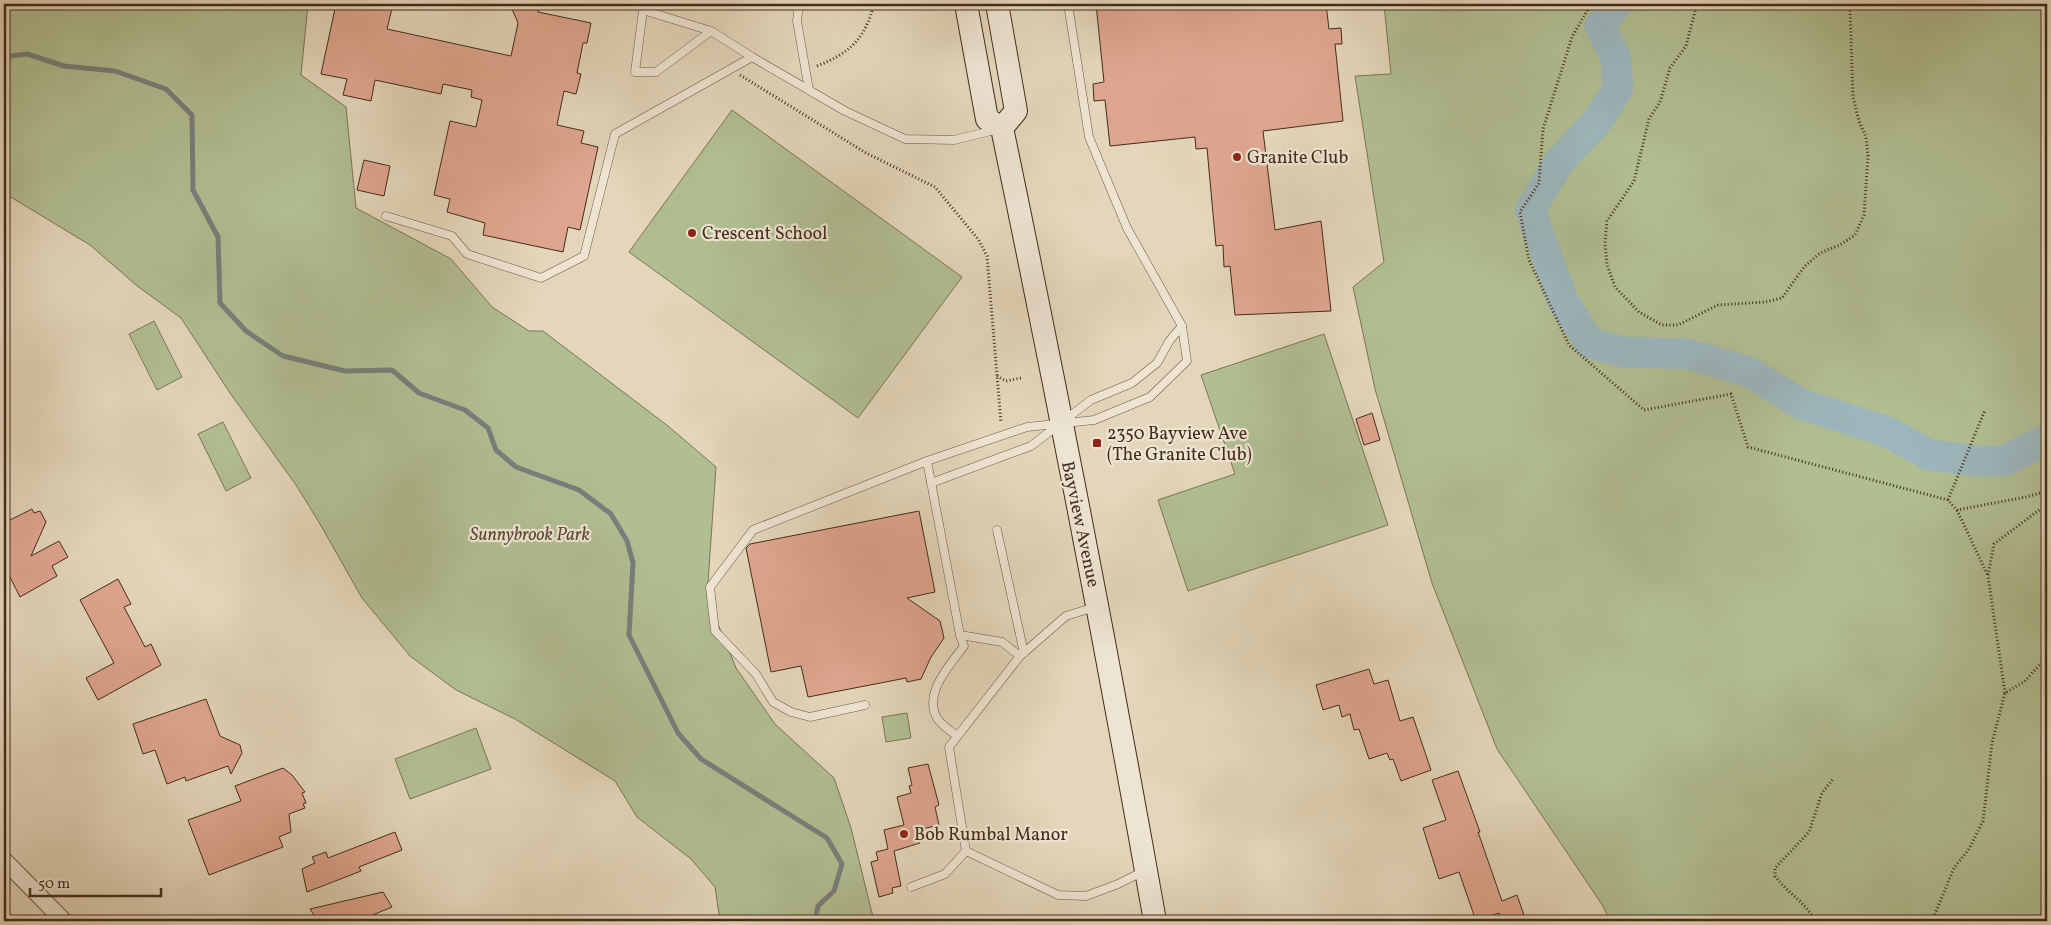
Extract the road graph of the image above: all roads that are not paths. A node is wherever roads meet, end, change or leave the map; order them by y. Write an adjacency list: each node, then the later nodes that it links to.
1 (799, 4): 7 (lane)
2 (966, 4): 8 (main road)
3 (997, 4): 8 (main road)
4 (1068, 4): 10 (lane)
5 (711, 31): 5 (lane); 6 (lane)
6 (752, 57): 7 (lane); 9 (lane)
7 (809, 90): 8 (lane)
8 (1002, 128): 11 (main road, Bayview Avenue)
9 (386, 216)
10 (1182, 326): 11 (lane); 11 (lane)
11 (1061, 423): 12 (lane); 13 (lane); 15 (main road, Bayview Avenue)
12 (927, 461): 13 (lane); 18 (lane)
13 (931, 483): 16 (lane)
14 (997, 530): 17 (lane)
15 (1098, 606): 17 (lane); 22 (main road, Bayview Avenue)
16 (960, 635): 17 (lane); 19 (lane)
17 (1022, 654): 19 (lane)
18 (865, 705)
19 (957, 736): 20 (lane)
20 (966, 851): 22 (lane); 23 (lane)
21 (4, 860): 24 (street)
22 (1146, 870): 25 (main road, Bayview Avenue)
23 (911, 887)
24 (64, 921)
25 (1155, 921)

